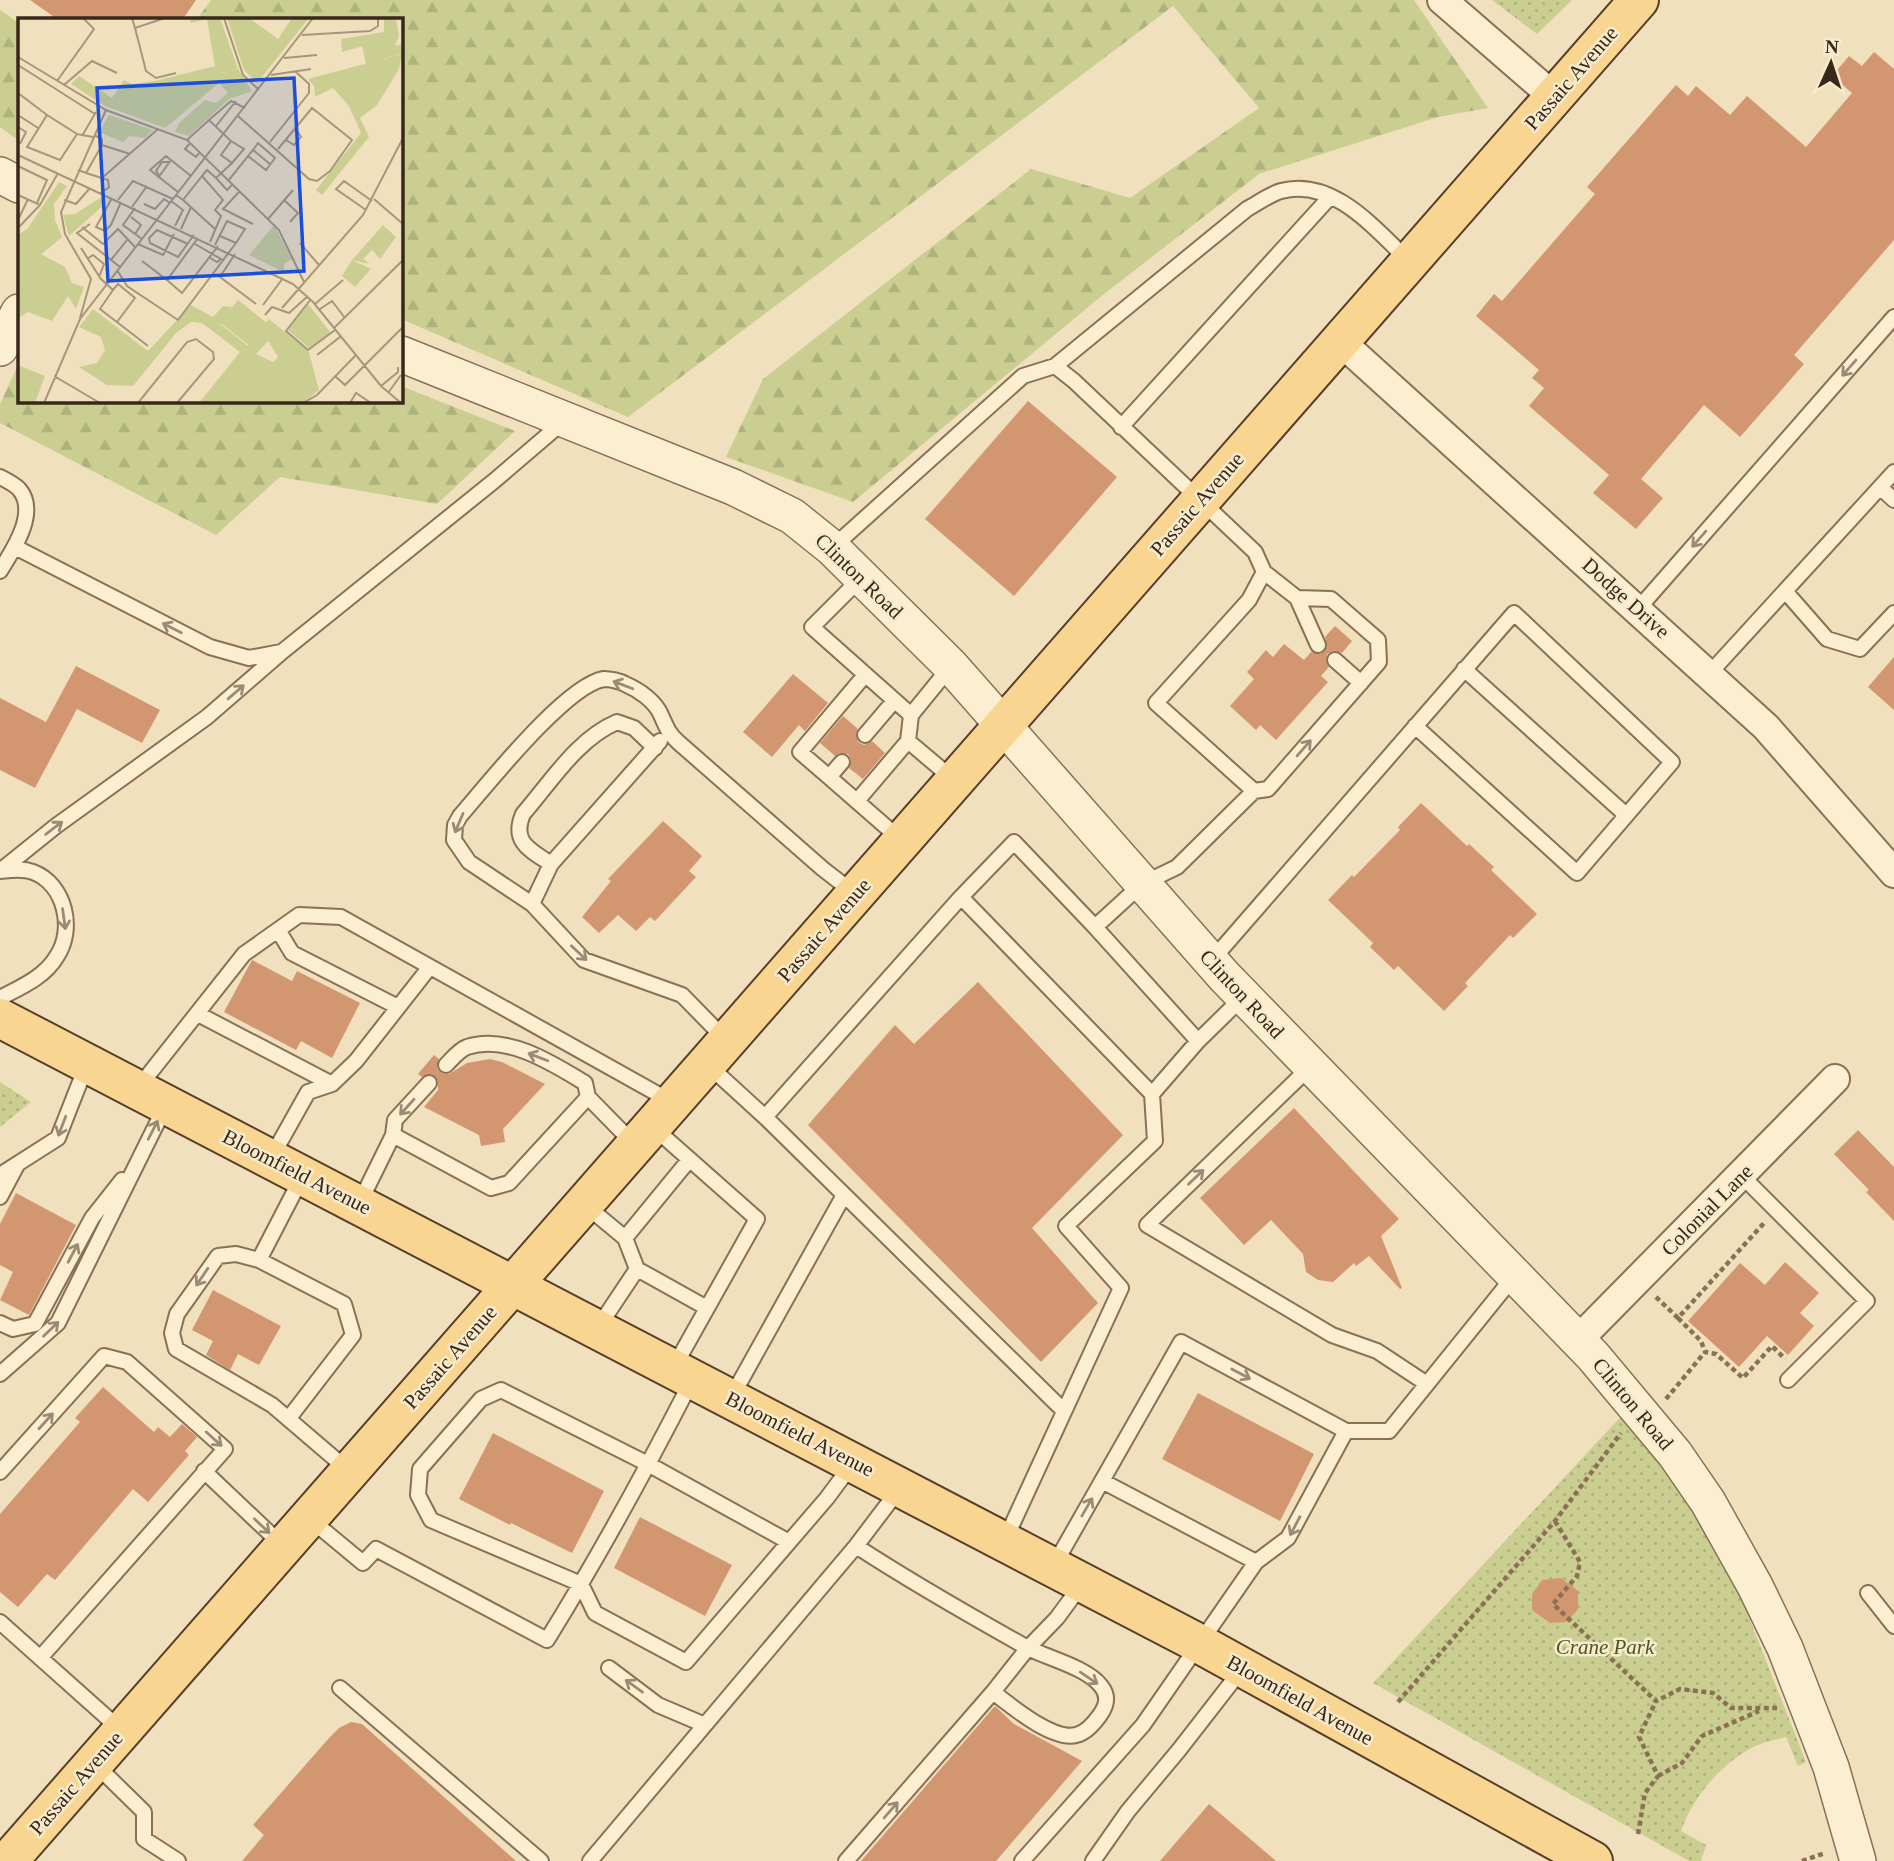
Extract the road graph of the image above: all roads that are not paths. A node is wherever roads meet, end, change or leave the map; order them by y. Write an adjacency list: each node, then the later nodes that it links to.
1 (1442, 0): 3 (street)
2 (1639, 0): 3 (main road, Passaic Avenue)
3 (1554, 97): 5 (main road, Passaic Avenue)
4 (1330, 197): 5 (lane); 11 (lane); 13 (lane)
5 (1410, 262): 8 (main road, Passaic Avenue)
6 (18, 314): 9 (street)
7 (1894, 317): 26 (lane, one-way to 26)
8 (1340, 341): 18 (main road, Passaic Avenue); 26 (street, Dodge Drive)
9 (0, 348)
10 (402, 354): 12 (street, Clinton Road)
11 (1055, 366): 13 (lane); 20 (lane)
12 (567, 419): 20 (street, Clinton Road); 29 (lane)
13 (1121, 426): 18 (lane)
14 (1894, 471): 16 (lane)
15 (0, 477): 19 (lane)
16 (1880, 486): 17 (lane); 24 (lane)
17 (1894, 500)
18 (1200, 501): 22 (lane); 39 (main road, Passaic Avenue)
19 (15, 547): 21 (lane); 29 (lane, one-way to 19)
20 (832, 548): 23 (street, Clinton Road)
21 (0, 571)
22 (1264, 572): 25 (lane); 47 (lane)
23 (862, 577): 31 (street, Clinton Road); 34 (lane)
24 (1784, 591): 27 (lane); 33 (lane)
25 (1297, 598): 28 (lane); 35 (lane)
26 (1638, 609): 33 (street, Dodge Drive)
27 (1894, 614)
28 (1318, 645)
29 (283, 651): 52 (lane, one-way to 29)
30 (1335, 660): 35 (lane)
31 (951, 666): 37 (lane); 39 (street, Clinton Road)
32 (1464, 669): 38 (lane); 49 (lane); 49 (lane)
33 (1709, 674): 53 (street, Dodge Drive)
34 (865, 675): 36 (lane); 45 (lane)
35 (1361, 683): 47 (lane, one-way to 35)
36 (894, 701): 37 (lane); 41 (lane)
37 (911, 715): 42 (lane)
38 (1415, 726): 49 (lane); 60 (lane)
39 (1002, 727): 46 (main road, Passaic Avenue); 54 (street, Clinton Road)
40 (667, 732): 43 (lane); 55 (lane); 57 (lane, one-way to 57)
41 (865, 735)
42 (908, 741): 46 (lane); 48 (lane)
43 (655, 748): 51 (lane); 51 (lane)
44 (842, 762): 45 (lane)
45 (829, 777): 48 (lane)
46 (954, 780): 50 (main road, Passaic Avenue)
47 (1254, 790): 54 (lane)
48 (856, 801): 50 (lane)
49 (1626, 815)
50 (902, 841): 55 (main road, Passaic Avenue)
51 (551, 864): 57 (lane)
52 (0, 871): 63 (lane, one-way to 63)
53 (1894, 873)
54 (1142, 884): 58 (lane); 60 (street, Clinton Road)
55 (856, 894): 68 (main road, Passaic Avenue)
56 (961, 897): 58 (lane); 75 (lane); 78 (lane)
57 (532, 904): 68 (lane, one-way to 68)
58 (1095, 928): 67 (lane)
59 (278, 930): 61 (lane); 64 (lane); 65 (lane)
60 (1211, 961): 62 (street, Clinton Road)
61 (429, 968): 64 (lane); 79 (lane)
62 (1243, 996): 67 (lane); 71 (street, Clinton Road)
63 (0, 998)
64 (398, 1007): 74 (lane)
65 (198, 1014): 74 (lane); 76 (lane)
66 (0, 1018): 69 (main road, Bloomfield Avenue)
67 (1198, 1041): 75 (lane)
68 (717, 1053): 78 (lane); 79 (main road, Passaic Avenue)
69 (88, 1063): 76 (main road, Bloomfield Avenue); 83 (lane, one-way to 83)
70 (446, 1065): 77 (lane, one-way to 70)
71 (1311, 1066): 94 (street, Clinton Road); 103 (lane, one-way to 71)
72 (1835, 1079): 86 (street, Colonial Lane)
73 (429, 1083): 80 (lane, one-way to 80)
74 (332, 1084): 84 (lane)
75 (1152, 1094): 105 (lane)
76 (152, 1097): 81 (lane, one-way to 76); 84 (main road, Bloomfield Avenue)
77 (588, 1097): 79 (lane); 80 (lane)
78 (765, 1117): 87 (lane)
79 (654, 1124): 82 (lane); 90 (main road, Passaic Avenue)
80 (393, 1135): 89 (lane)
81 (140, 1156): 97 (lane, one-way to 81); 101 (lane, one-way to 81)
82 (690, 1160): 91 (lane); 96 (lane)
83 (17, 1164): 85 (lane); 88 (lane)
84 (287, 1167): 89 (main road, Bloomfield Avenue); 92 (lane)
85 (0, 1174)
86 (1741, 1175): 99 (street, Colonial Lane); 102 (lane)
87 (844, 1195): 104 (lane); 105 (lane)
88 (0, 1197)
89 (359, 1205): 95 (main road, Bloomfield Avenue)
90 (584, 1205): 91 (lane); 95 (main road, Passaic Avenue)
91 (625, 1238): 93 (lane)
92 (259, 1261): 106 (lane); 106 (lane, one-way to 106)
93 (637, 1269): 96 (lane); 98 (lane)
94 (1515, 1275): 99 (street, Clinton Road); 103 (lane)
95 (512, 1284): 98 (main road, Bloomfield Avenue); 112 (main road, Passaic Avenue)
96 (707, 1308): 100 (lane)
97 (0, 1323)
98 (597, 1329): 100 (main road, Bloomfield Avenue)
99 (1578, 1340): 136 (street, Clinton Road)
100 (683, 1373): 104 (main road, Bloomfield Avenue); 109 (lane)
101 (0, 1374)
102 (1793, 1375)
103 (1427, 1384): 107 (lane)
104 (732, 1398): 108 (main road, Bloomfield Avenue)
105 (1064, 1411): 116 (lane)
106 (289, 1418): 112 (lane)
107 (1346, 1431): 113 (lane, one-way to 107); 120 (lane, one-way to 120)
108 (854, 1462): 114 (main road, Bloomfield Avenue); 117 (lane)
109 (648, 1464): 117 (lane); 122 (lane); 122 (lane)
110 (204, 1471): 111 (lane, one-way to 110); 119 (lane, one-way to 119); 128 (lane)
111 (0, 1472)
112 (349, 1472): 115 (main road, Passaic Avenue)
113 (1102, 1481): 120 (lane); 121 (lane, one-way to 113)
114 (901, 1487): 116 (main road, Bloomfield Avenue); 118 (lane)
115 (309, 1518): 119 (main road, Passaic Avenue); 122 (lane)
116 (1004, 1541): 121 (main road, Bloomfield Avenue)
117 (789, 1542): 122 (lane)
118 (856, 1546): 127 (lane); 133 (lane)
119 (284, 1547): 134 (main road, Passaic Avenue)
120 (1256, 1562): 126 (lane)
121 (1068, 1575): 126 (main road, Bloomfield Avenue); 127 (lane)
122 (581, 1584)
123 (1868, 1593): 125 (lane)
124 (0, 1622): 128 (lane)
125 (1894, 1626)
126 (1200, 1644): 130 (main road, Bloomfield Avenue); 142 (lane)
127 (1028, 1648): 132 (lane); 132 (lane, one-way to 132)
128 (40, 1658): 134 (lane)
129 (609, 1668): 133 (lane, one-way to 129)
130 (1242, 1668): 143 (lane); 144 (main road, Bloomfield Avenue)
131 (340, 1688): 139 (lane)
132 (993, 1692): 141 (lane, one-way to 132)
133 (705, 1725): 140 (lane)
134 (122, 1730): 135 (main road, Passaic Avenue)
135 (94, 1763): 137 (main road, Passaic Avenue); 138 (lane)
136 (1844, 1856)
137 (8, 1861)
138 (178, 1861)
139 (541, 1861)
140 (590, 1861)
141 (846, 1861)
142 (1022, 1861)
143 (1093, 1861)
144 (1593, 1861)

